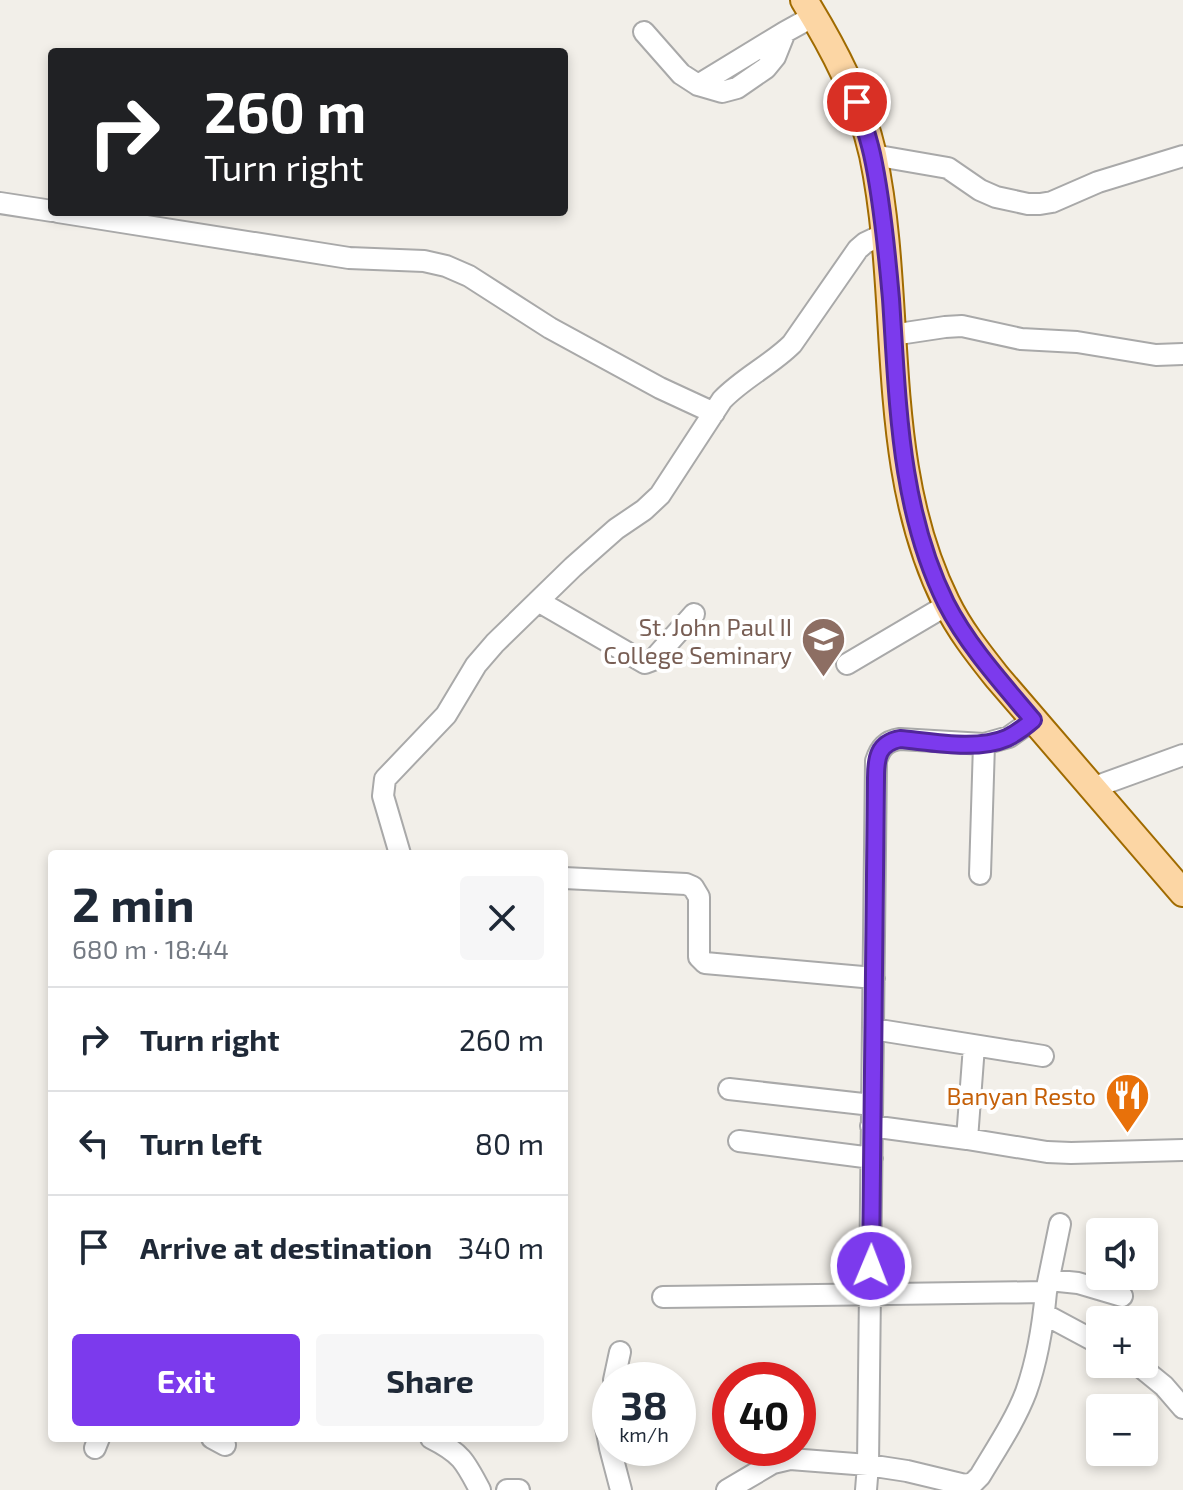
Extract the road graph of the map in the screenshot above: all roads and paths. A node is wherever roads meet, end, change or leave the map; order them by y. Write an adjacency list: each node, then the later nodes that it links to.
1 (809, 8): 2 (street); 3 (main road)
2 (644, 32)
3 (873, 155): 4 (street); 8 (main road)
4 (1183, 156)
5 (0, 203): 6 (street)
6 (48, 211)
7 (81, 216): 11 (street)
8 (884, 234): 9 (main road); 11 (street)
9 (892, 335): 10 (street); 13 (main road)
10 (1183, 354)
11 (714, 413): 12 (street)
12 (538, 601): 14 (street); 20 (street)
13 (947, 605): 15 (street); 16 (main road)
14 (694, 614)
15 (847, 664)
16 (1033, 720): 17 (street); 19 (main road)
17 (984, 744): 21 (street); 24 (street)
18 (1183, 755): 19 (street)
19 (1092, 788): 23 (main road)
20 (399, 850)
21 (980, 874)
22 (568, 878): 24 (street)
23 (1183, 893)
24 (874, 978): 25 (street)
25 (873, 1029): 26 (street); 29 (street)
26 (974, 1046): 27 (street); 31 (street)
27 (1043, 1056)
28 (729, 1089): 29 (street)
29 (872, 1105): 30 (street)
30 (871, 1126): 31 (street); 34 (street)
31 (967, 1139): 33 (street)
32 (739, 1141): 34 (street)
33 (1183, 1150)
34 (872, 1158): 37 (street)
35 (1060, 1224): 36 (street)
36 (1047, 1286): 37 (street); 38 (street); 40 (street)
37 (870, 1293): 39 (street); 47 (street)
38 (1122, 1296)
39 (663, 1297)
40 (1044, 1314): 41 (street); 47 (street)
41 (1086, 1336)
42 (620, 1352): 43 (street)
43 (618, 1362)
44 (1154, 1378): 45 (street)
45 (1183, 1408)
46 (439, 1442): 49 (street)
47 (868, 1465): 53 (street); 54 (street)
48 (615, 1466): 52 (street)
49 (480, 1490)
50 (507, 1490): 51 (street)
51 (519, 1490)
52 (621, 1490)
53 (727, 1490)
54 (866, 1490)

